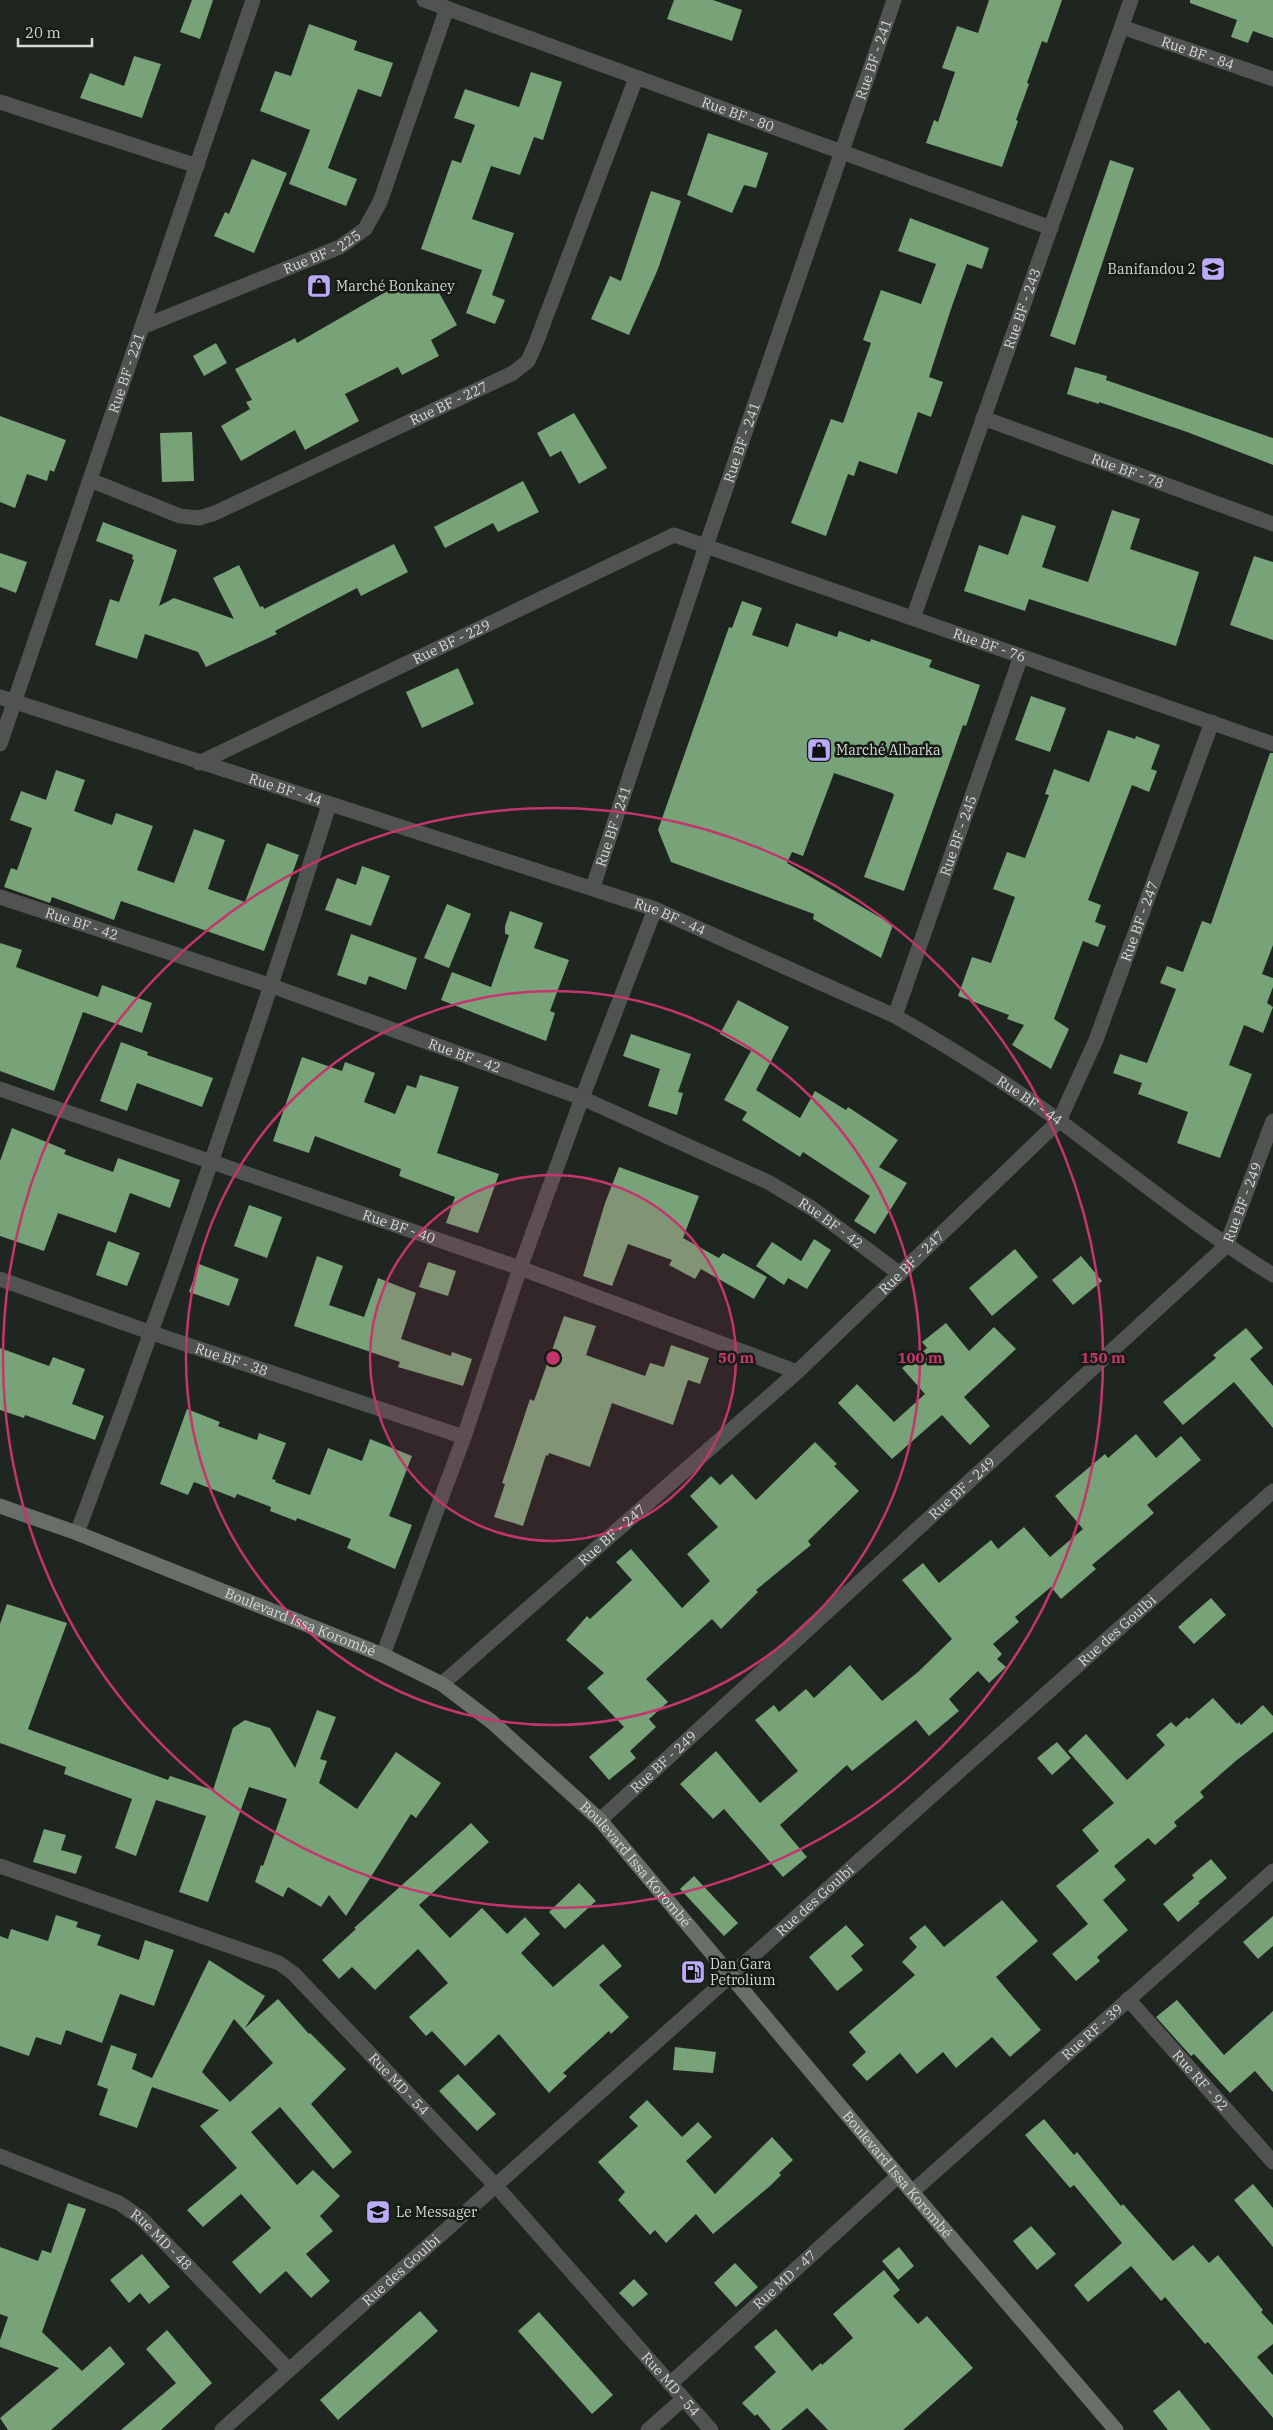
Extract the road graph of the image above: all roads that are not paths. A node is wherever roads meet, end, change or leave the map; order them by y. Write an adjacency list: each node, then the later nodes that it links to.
1 (253, 0): 11 (street, Rue BF - 221)
2 (424, 0): 5 (street, Rue BF - 80)
3 (894, 0): 10 (street, Rue BF - 241)
4 (1131, 0): 6 (street, Rue BF - 243)
5 (447, 8): 7 (street, Rue BF - 80); 13 (street, Rue BF - 225)
6 (1122, 27): 8 (street, Rue BF - 84); 12 (street, Rue BF - 243)
7 (636, 78): 10 (street, Rue BF - 80); 15 (street, Rue BF - 227)
8 (1273, 79)
9 (0, 102): 11 (street)
10 (842, 152): 12 (street, Rue BF - 80); 17 (street, Rue BF - 241)
11 (197, 166): 13 (street, Rue BF - 221)
12 (1051, 228): 14 (street, Rue BF - 243)
13 (142, 327): 15 (street, Rue BF - 221)
14 (983, 418): 16 (street, Rue BF - 78); 18 (street, Rue BF - 243)
15 (90, 480): 20 (street, Rue BF - 221)
16 (1273, 524)
17 (706, 546): 18 (street, Rue BF - 76); 24 (street, Rue BF - 229); 26 (street, Rue BF - 241)
18 (913, 618): 19 (street, Rue BF - 76)
19 (1021, 656): 21 (street, Rue BF - 76); 30 (street, Rue BF - 245)
20 (7, 699): 22 (street, Rue BF - 221); 24 (street, Rue BF - 44)
21 (1212, 722): 23 (street, Rue BF - 76); 33 (street, Rue BF - 247)
22 (0, 744)
23 (1273, 744)
24 (199, 763): 25 (street, Rue BF - 44)
25 (329, 805): 26 (street, Rue BF - 44); 29 (street)
26 (593, 887): 28 (street, Rue BF - 44)
27 (0, 896): 29 (street, Rue BF - 42)
28 (655, 909): 30 (street, Rue BF - 44); 32 (street)
29 (272, 986): 32 (street, Rue BF - 42); 35 (street)
30 (895, 1016): 33 (street, Rue BF - 44)
31 (0, 1089): 35 (street, Rue BF - 40)
32 (582, 1098): 37 (street); 38 (street, Rue BF - 42)
33 (1059, 1121): 36 (street, Rue BF - 44); 38 (street, Rue BF - 247)
34 (1273, 1121): 36 (street, Rue BF - 249)
35 (212, 1160): 37 (street, Rue BF - 40); 41 (street)
36 (1226, 1246): 39 (street, Rue BF - 44); 49 (street, Rue BF - 249)
37 (520, 1268): 42 (street, Rue BF - 40); 43 (street)
38 (900, 1274): 42 (street, Rue BF - 247)
39 (1273, 1275)
40 (0, 1279): 41 (street, Rue BF - 38)
41 (152, 1333): 43 (street, Rue BF - 38); 46 (street)
42 (797, 1372): 48 (street, Rue BF - 247)
43 (464, 1437): 47 (street)
44 (1273, 1491): 52 (street, Rue des Goulbi)
45 (0, 1506): 46 (street, Boulevard Issa Korombé)
46 (77, 1533): 47 (street, Boulevard Issa Korombé)
47 (383, 1654): 48 (street, Boulevard Issa Korombé)
48 (442, 1684): 49 (street, Boulevard Issa Korombé)
49 (600, 1820): 52 (street, Boulevard Issa Korombé)
50 (0, 1866): 57 (street, Rue MD - 54)
51 (1273, 1871): 53 (street, Rue RF - 39)
52 (731, 1976): 56 (street, Boulevard Issa Korombé); 57 (street, Rue des Goulbi)
53 (1128, 1999): 55 (street, Rue RF - 92); 58 (street, Rue RF - 39)
54 (0, 2156): 59 (street, Rue MD - 48)
55 (1273, 2162)
56 (898, 2176): 58 (street, Boulevard Issa Korombé); 60 (street, Rue MD - 47)
57 (496, 2186): 59 (street, Rue des Goulbi); 60 (street, Rue MD - 54)
58 (912, 2192): 65 (street, Boulevard Issa Korombé)
59 (289, 2370): 62 (street, Rue des Goulbi)
60 (670, 2384): 61 (street, Rue MD - 54)
61 (683, 2399): 63 (street); 64 (street, Rue MD - 54)
62 (222, 2430)
63 (648, 2430)
64 (711, 2430)
65 (1116, 2430)

